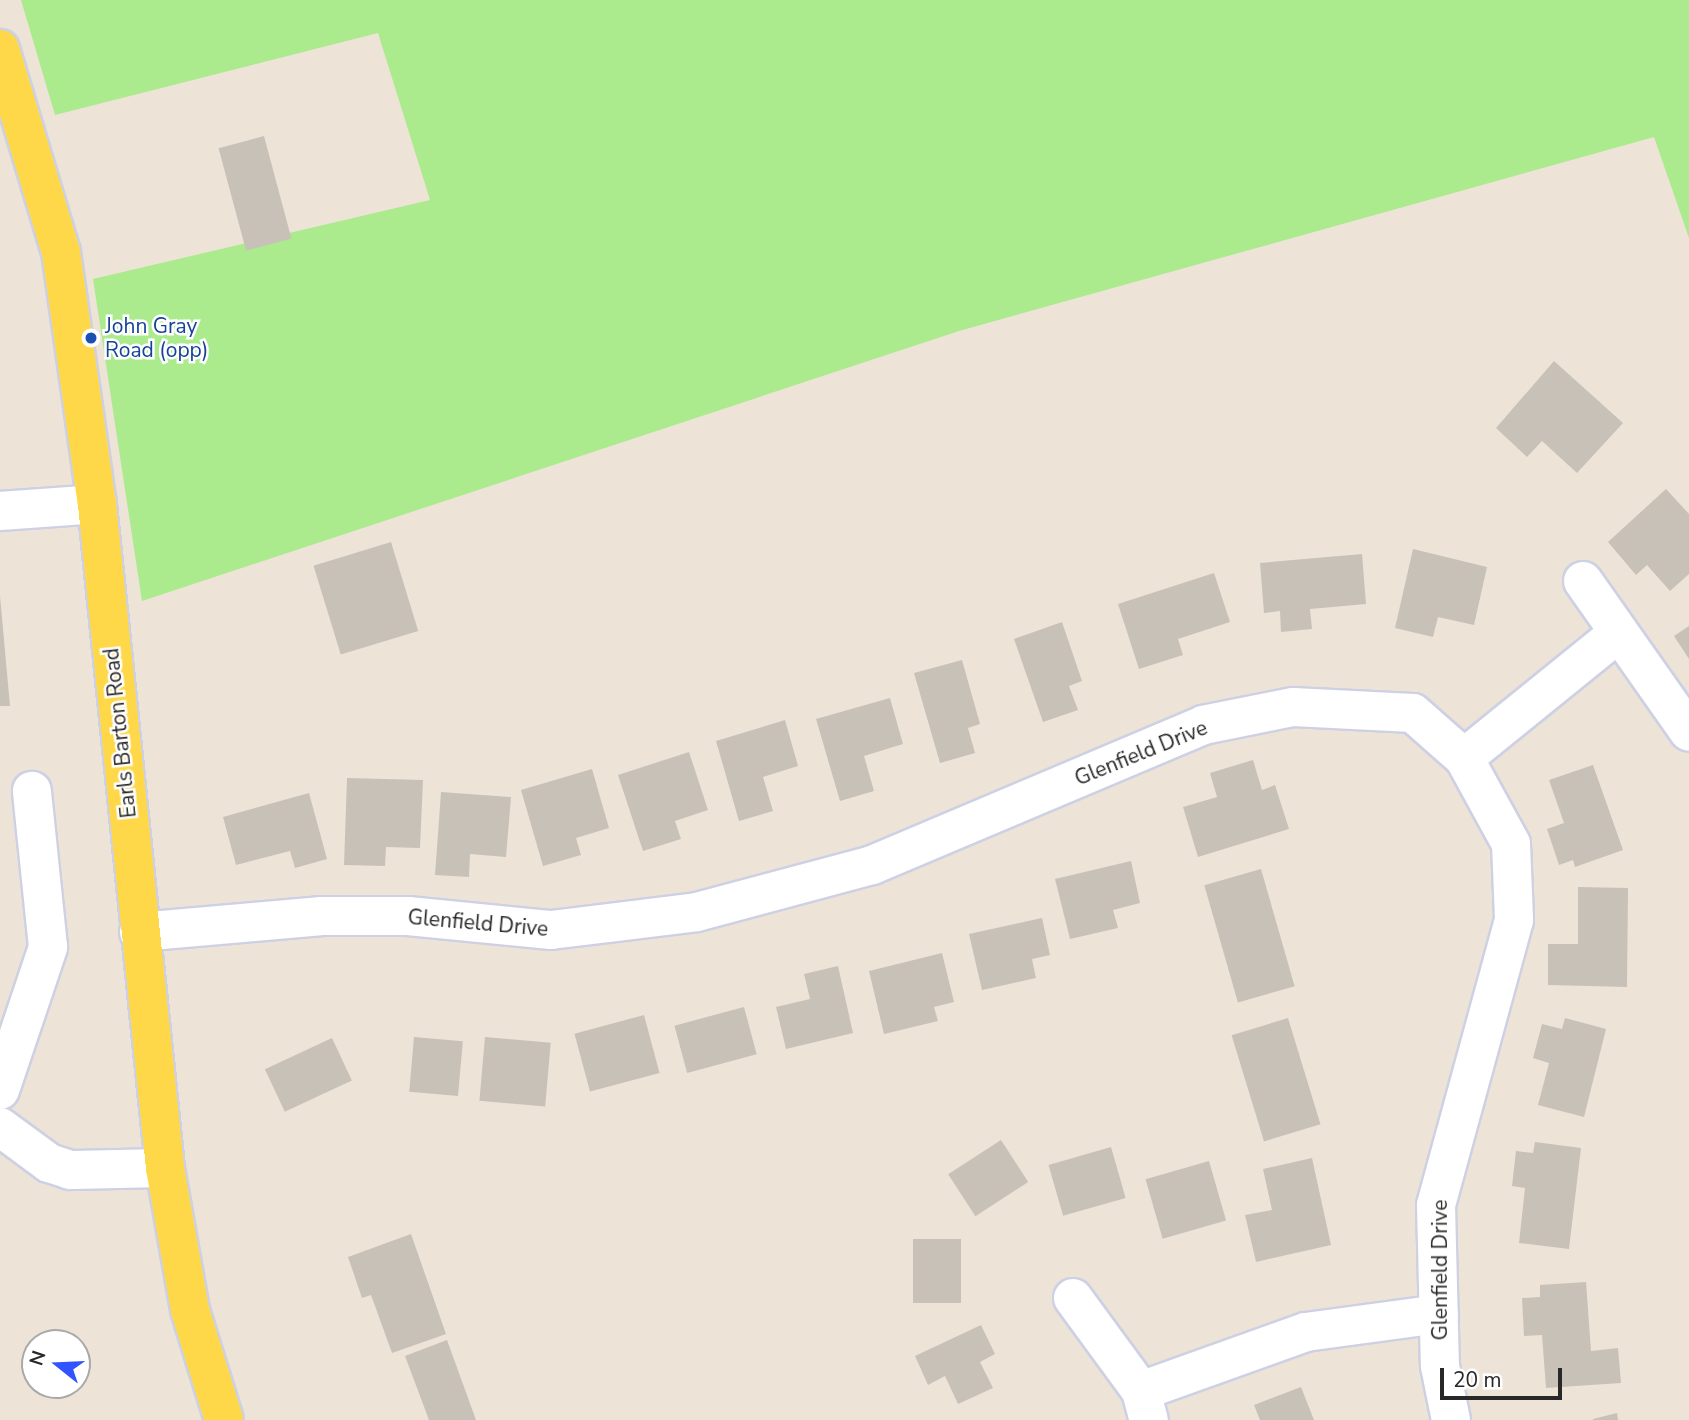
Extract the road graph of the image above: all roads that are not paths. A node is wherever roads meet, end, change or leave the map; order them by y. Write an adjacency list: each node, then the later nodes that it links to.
1 (0, 49): 2 (main road, Earls Barton Road)
2 (97, 505): 3 (street); 9 (main road, Earls Barton Road)
3 (0, 511)
4 (1583, 581): 5 (street)
5 (1617, 634): 6 (street); 7 (street)
6 (1689, 732)
7 (1464, 758): 9 (street, Glenfield Drive); 14 (street, Glenfield Drive)
8 (32, 791): 10 (street)
9 (139, 932): 12 (main road, Earls Barton Road)
10 (0, 1090)
11 (0, 1127): 12 (street)
12 (165, 1168): 16 (main road, Earls Barton Road)
13 (1073, 1298): 15 (street)
14 (1439, 1314): 15 (street); 17 (street, Glenfield Drive)
15 (1145, 1406)
16 (224, 1420)
17 (1451, 1420)

